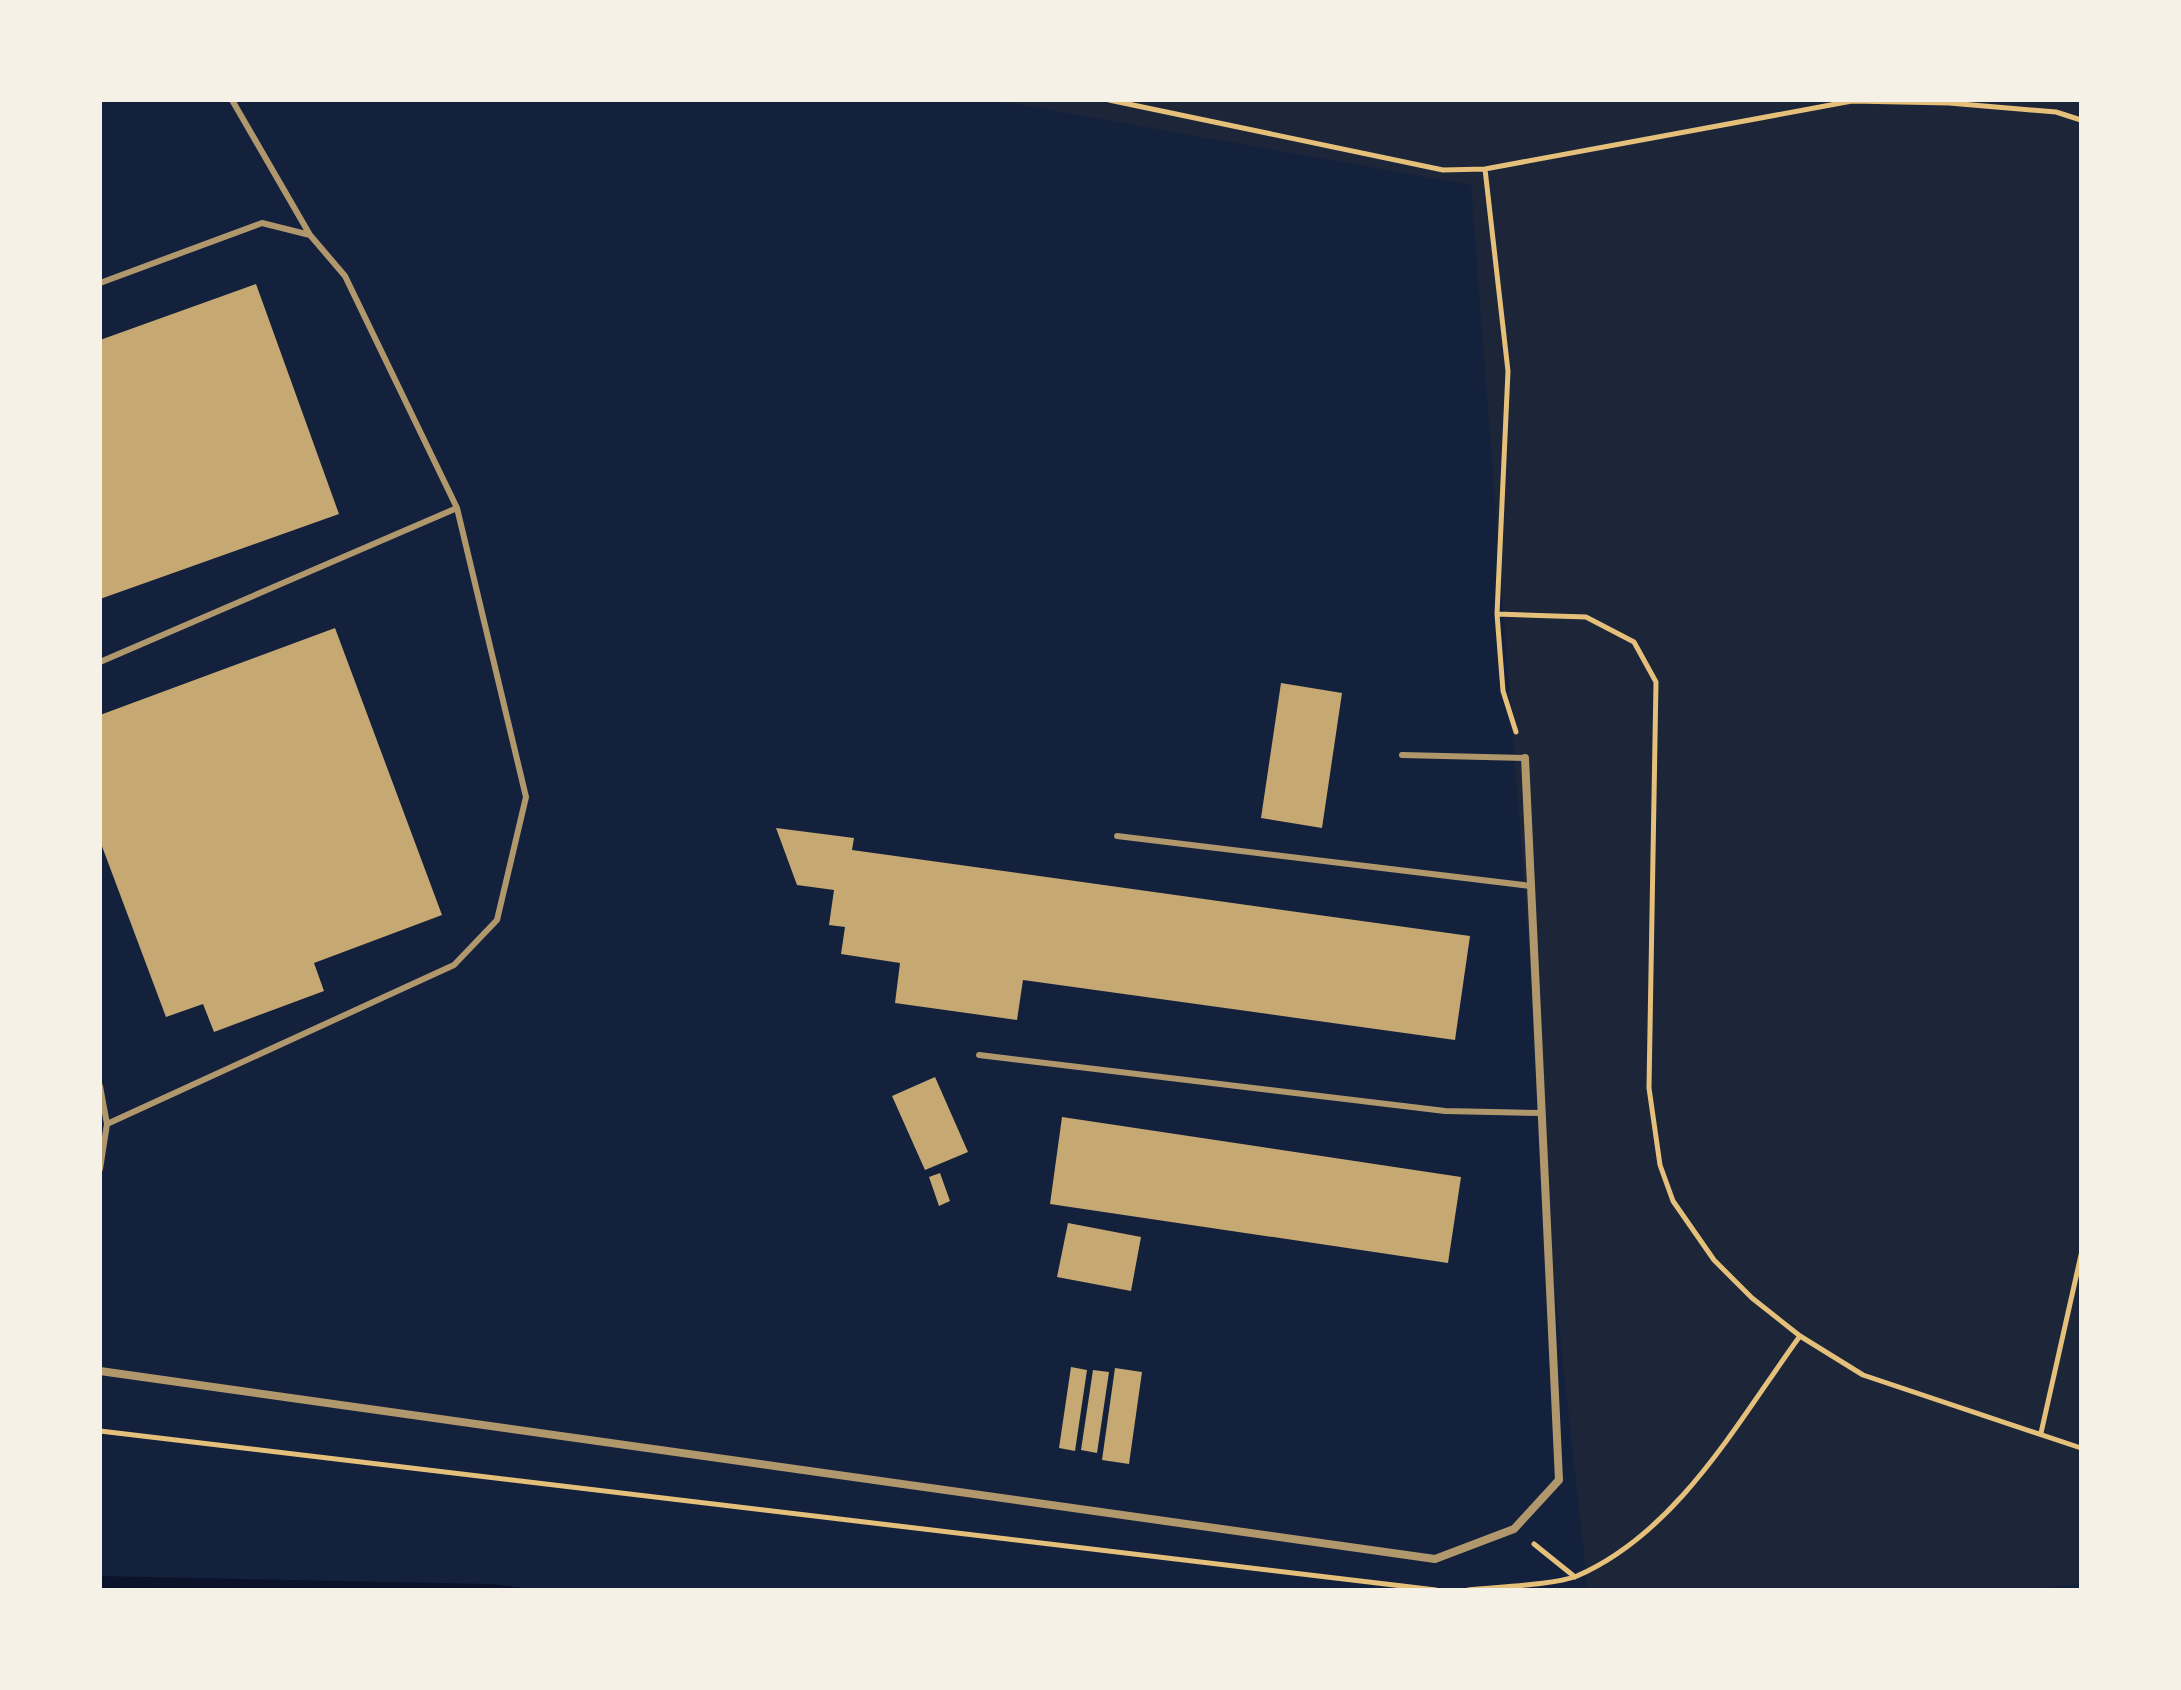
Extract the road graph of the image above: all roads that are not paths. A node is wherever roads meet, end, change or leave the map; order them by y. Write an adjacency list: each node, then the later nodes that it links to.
1 (232, 100): 2 (lane)
2 (310, 235): 3 (lane); 4 (lane)
3 (100, 283)
4 (457, 508): 5 (lane); 13 (lane)
5 (100, 662)
6 (1402, 755): 7 (lane)
7 (1525, 758): 9 (street)
8 (1117, 836): 9 (lane)
9 (1531, 886): 12 (street)
10 (979, 1055): 12 (lane)
11 (100, 1086): 13 (lane)
12 (1542, 1113): 15 (street)
13 (107, 1124): 14 (lane)
14 (100, 1169)
15 (100, 1371)

